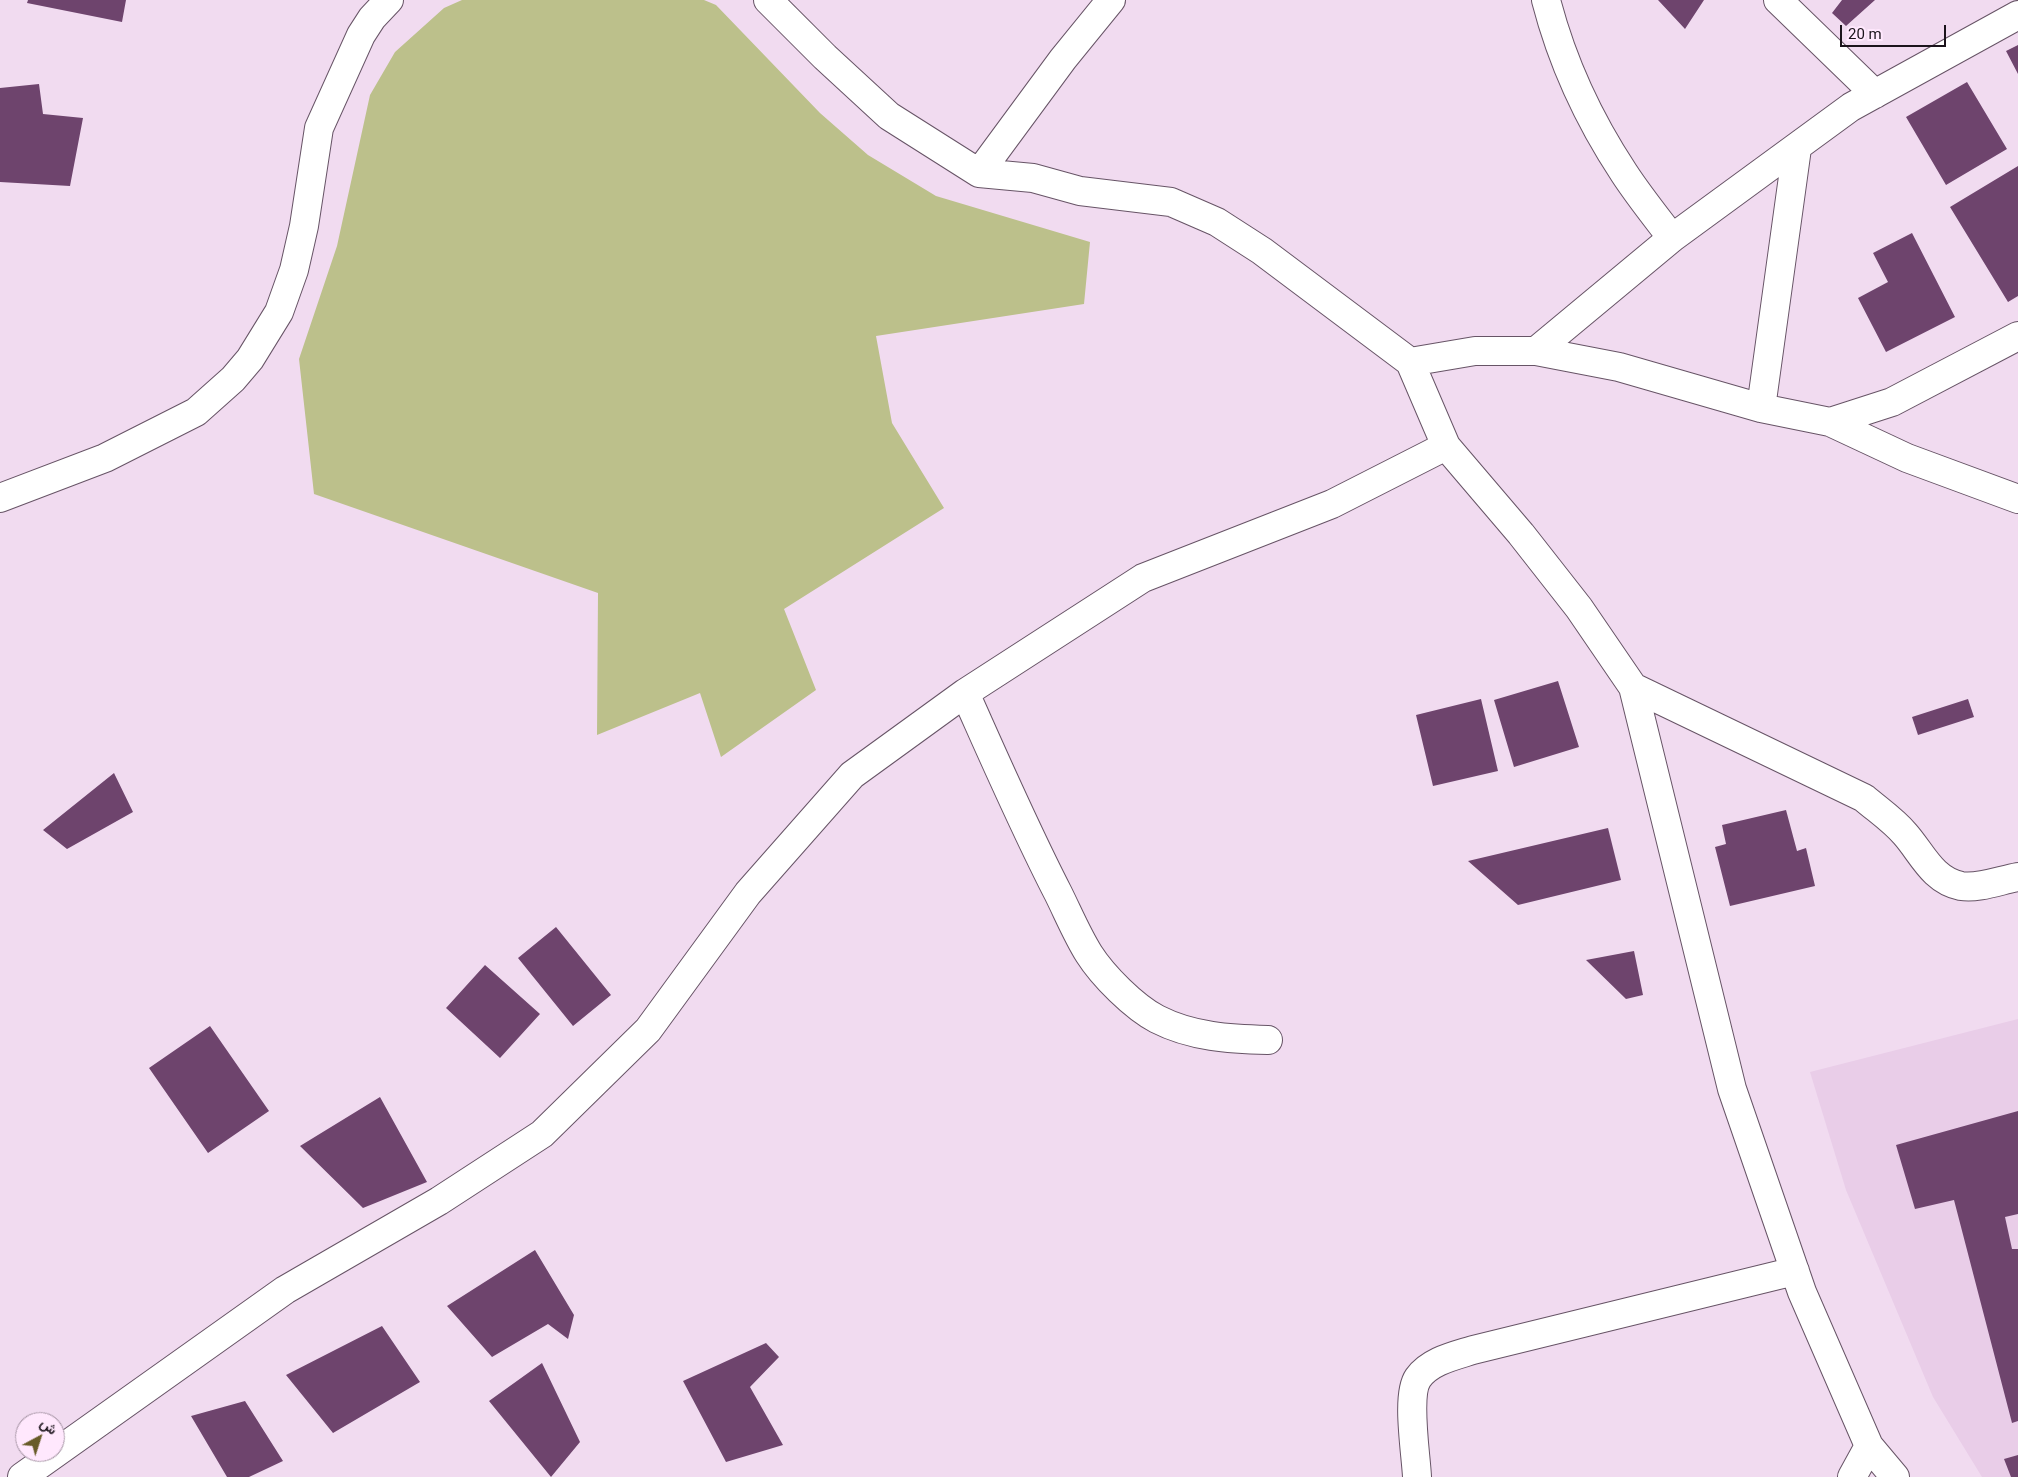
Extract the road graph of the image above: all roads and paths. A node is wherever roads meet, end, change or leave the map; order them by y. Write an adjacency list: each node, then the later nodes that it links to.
1 (389, 0): 17 (street)
2 (768, 0): 9 (street)
3 (1111, 0): 9 (street)
4 (1546, 0): 10 (street)
5 (1778, 0): 7 (street)
6 (2018, 15): 7 (street)
7 (1875, 94): 8 (street)
8 (1797, 148): 10 (street); 14 (street)
9 (979, 173): 13 (street)
10 (1672, 238): 12 (street)
11 (2018, 336): 15 (street)
12 (1536, 350): 13 (street); 14 (street)
13 (1410, 362): 16 (street)
14 (1761, 408): 15 (street)
15 (1830, 422): 18 (street)
16 (1446, 446): 19 (street); 20 (street)
17 (0, 498)
18 (2018, 499)
19 (1632, 687): 21 (street); 23 (street)
20 (965, 693): 22 (street); 25 (street)
21 (2018, 877)
22 (1268, 1040)
23 (1795, 1271): 24 (street); 26 (street)
24 (1869, 1446): 27 (street); 28 (street)
25 (22, 1477)
26 (1417, 1477)
27 (1852, 1477)
28 (1895, 1477)

